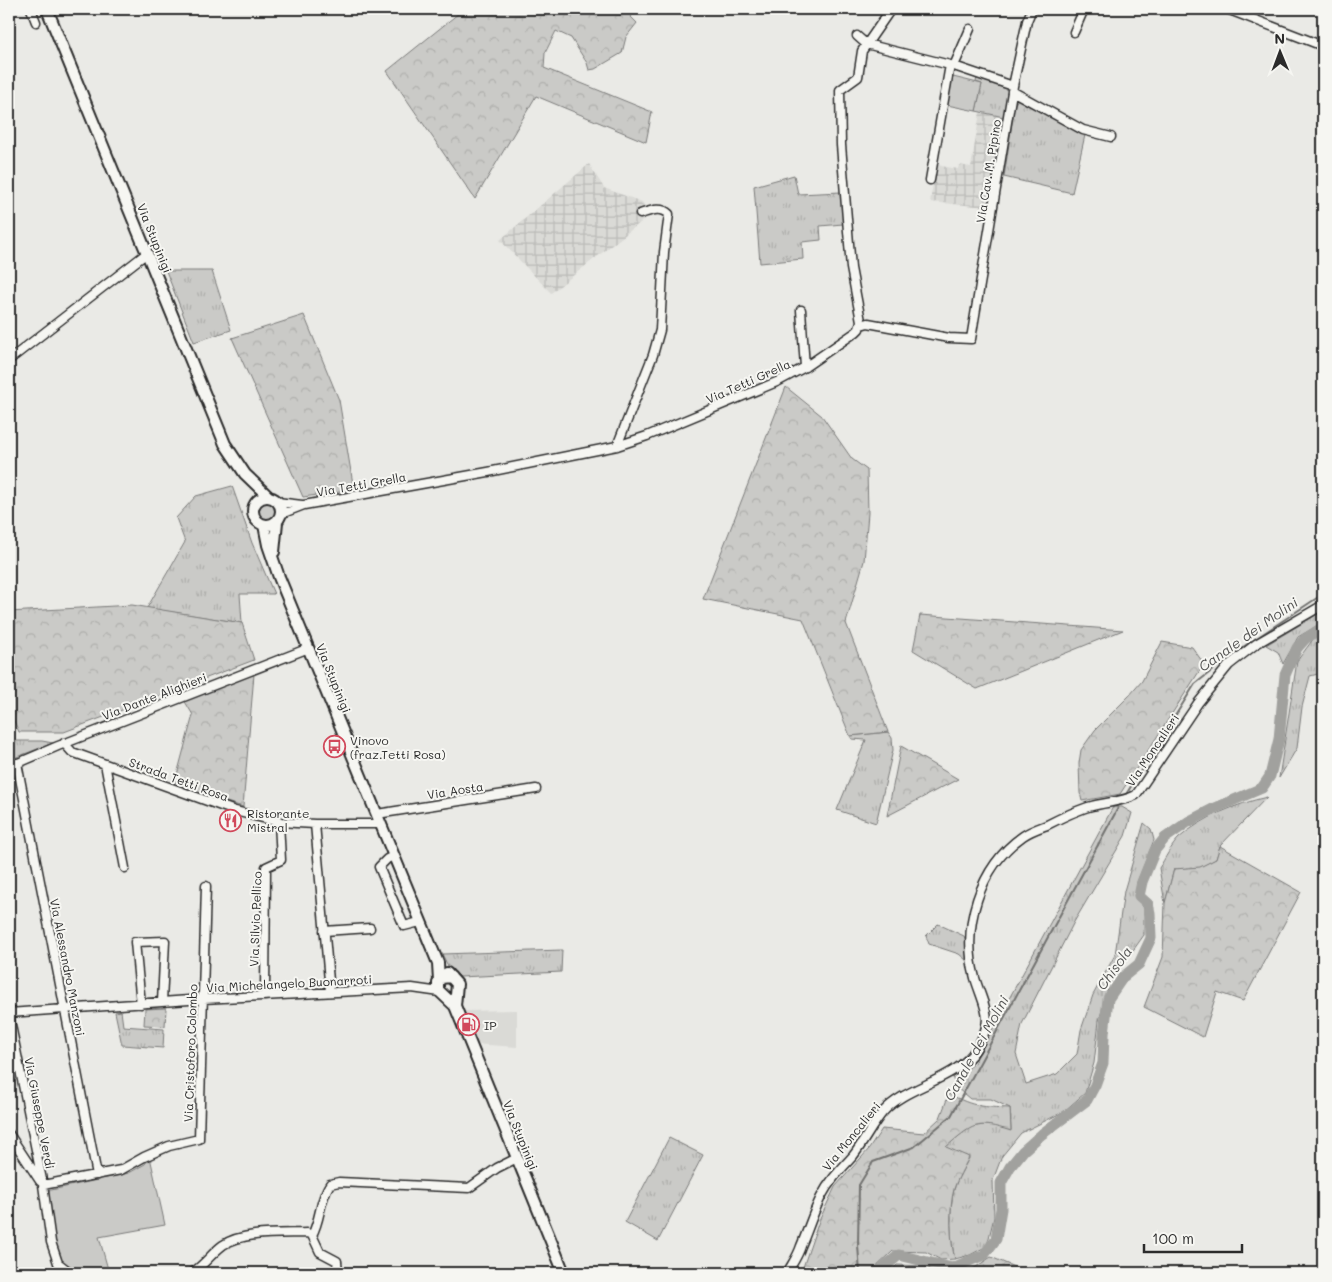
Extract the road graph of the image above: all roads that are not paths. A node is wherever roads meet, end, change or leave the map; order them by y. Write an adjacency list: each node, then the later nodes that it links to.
1 (31, 9): 7 (street)
2 (47, 9): 18 (street, Via Stupinigi)
3 (891, 9): 11 (street)
4 (1032, 9): 14 (street, Via Cav. M. Pipino)
5 (1084, 9): 9 (street)
6 (1227, 9): 12 (street)
7 (36, 22)
8 (970, 29): 13 (street)
9 (1074, 32)
10 (857, 36): 11 (street)
11 (866, 44): 13 (street); 20 (street)
12 (1323, 46)
13 (952, 66): 14 (street); 16 (street)
14 (1013, 88): 15 (street); 20 (street, Via Cav. M. Pipino)
15 (1111, 137)
16 (930, 180)
17 (640, 214): 23 (street)
18 (147, 253): 21 (street); 24 (street, Via Stupinigi)
19 (801, 310): 22 (street)
20 (861, 326): 22 (street, Via Tetti Grella)
21 (9, 360)
22 (805, 367): 23 (street, Via Tetti Grella)
23 (617, 446): 26 (street, Via Tetti Grella)
24 (244, 474): 25 (street, Via Stupinigi); 27 (street, Via Stupinigi)
25 (273, 500): 26 (street, Via Tetti Grella); 27 (street); 28 (street, Via Stupinigi)
26 (304, 505): 28 (street, Via Tetti Grella)
27 (254, 506): 29 (street, Via Stupinigi)
28 (279, 518): 29 (street); 30 (street, Via Stupinigi)
29 (264, 525): 30 (street, Via Stupinigi)
30 (275, 565): 32 (street, Via Stupinigi)
31 (1323, 605): 68 (street, Via Moncalieri)
32 (309, 648): 33 (street, Via Dante Alighieri); 38 (street, Via Stupinigi)
33 (64, 743): 34 (street, Via Dante Alighieri); 35 (street, Strada Tetti Rosa)
34 (17, 763): 36 (street, Via Dante Alighieri); 57 (street, Via Alessandro Manzoni)
35 (105, 764): 39 (street, Strada Tetti Rosa); 42 (street)
36 (9, 767)
37 (536, 789): 38 (street, Via Aosta)
38 (379, 819): 40 (street, Strada Tetti Rosa); 41 (street, Via Stupinigi)
39 (279, 822): 40 (street, Strada Tetti Rosa); 52 (street, Via Silvio Pellico)
40 (315, 824): 46 (street)
41 (393, 856): 44 (street, Via Stupinigi); 44 (street)
42 (125, 868)
43 (206, 886): 53 (street, Via Cristoforo Colombo)
44 (420, 922): 47 (street, Via Stupinigi)
45 (370, 928): 46 (street)
46 (324, 931): 51 (street)
47 (438, 963): 48 (street, Via Stupinigi); 49 (street, Via Stupinigi)
48 (450, 977): 49 (street); 50 (street)
49 (441, 988): 50 (street); 51 (street, Via Michelangelo Buonarroti); 56 (street, Via Stupinigi)
50 (456, 990): 56 (street, Via Stupinigi)
51 (330, 992): 52 (street, Via Michelangelo Buonarroti)
52 (265, 996): 53 (street, Via Michelangelo Buonarroti)
53 (203, 999): 54 (street, Via Michelangelo Buonarroti); 61 (street, Via Cristoforo Colombo)
54 (162, 1002): 55 (street, Via Michelangelo Buonarroti); 55 (street)
55 (141, 1004): 57 (street, Via Michelangelo Buonarroti)
56 (455, 1006): 60 (street, Via Stupinigi)
57 (66, 1010): 58 (street, Via Michelangelo Buonarroti); 61 (street, Via Alessandro Manzoni)
58 (9, 1014): 62 (street, Via Giuseppe Verdi)
59 (9, 1134): 62 (street)
60 (516, 1158): 63 (street); 67 (street, Via Stupinigi)
61 (97, 1175): 62 (street, Via Cristoforo Colombo)
62 (43, 1185): 64 (street)
63 (312, 1235): 65 (street); 66 (street)
64 (71, 1273)
65 (192, 1273)
66 (338, 1273)
67 (564, 1273)
68 (787, 1273)

